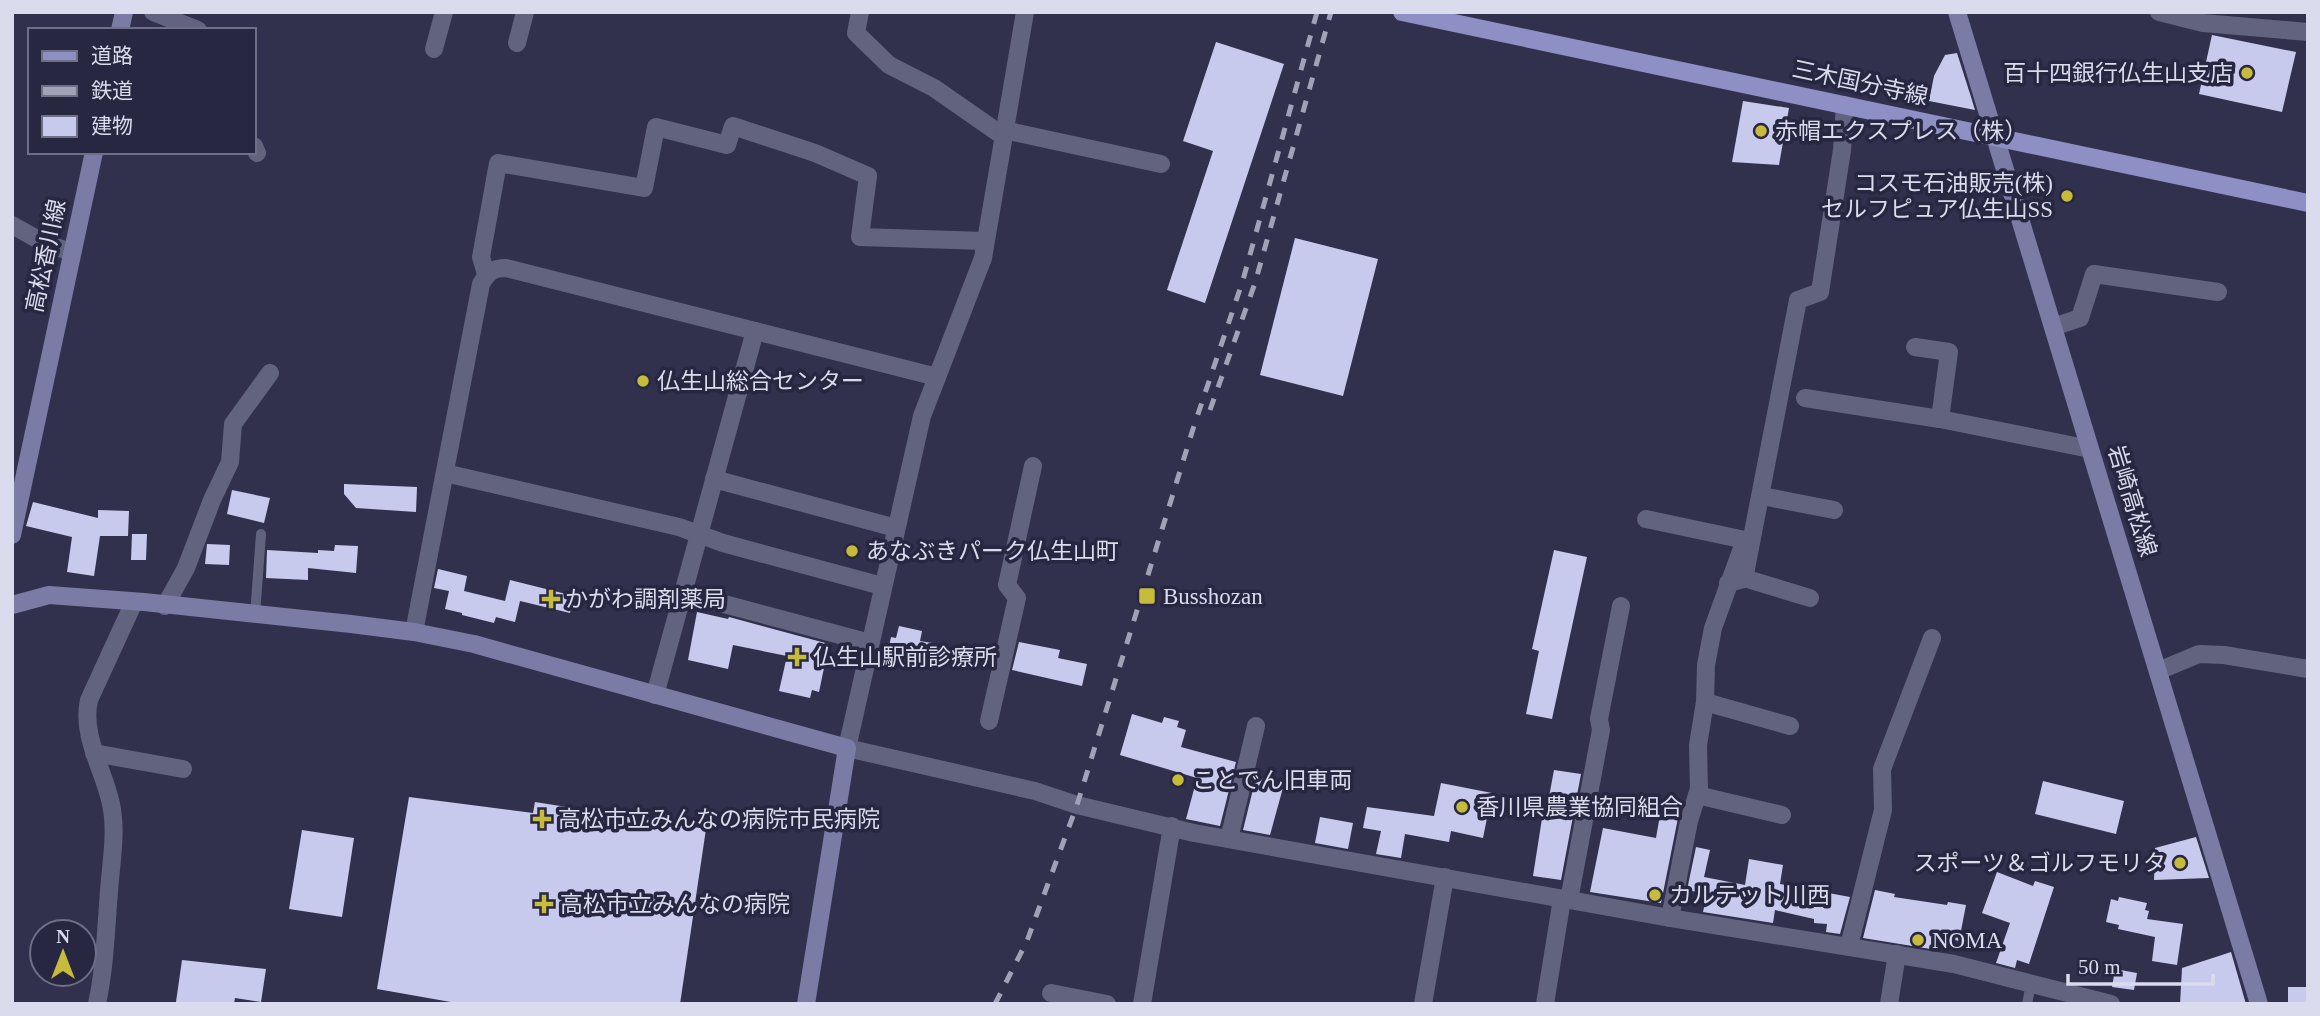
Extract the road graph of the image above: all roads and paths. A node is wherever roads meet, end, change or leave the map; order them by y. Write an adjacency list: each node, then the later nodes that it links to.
1 (153, 12): 10 (street)
2 (444, 12): 13 (street)
3 (525, 12): 12 (street)
4 (860, 12): 15 (street)
5 (1024, 12): 15 (street)
6 (1402, 12): 9 (main road, 三木国分寺線)
7 (1957, 12): 16 (main road, 岩崎高松線)
8 (2159, 12): 11 (street)
9 (1445, 17): 14 (main road, 三木国分寺線)
10 (193, 28)
11 (2308, 32)
12 (517, 43)
13 (434, 49)
14 (1844, 105): 16 (main road, 三木国分寺線); 36 (street)
15 (1004, 133): 18 (street); 21 (street)
16 (1995, 137): 19 (main road, 三木国分寺線); 25 (main road, 岩崎高松線)
17 (94, 154): 22 (main road, 高松香川線)
18 (1161, 164)
19 (2308, 203)
20 (12, 225): 22 (street)
21 (985, 241): 23 (street); 29 (street)
22 (72, 252): 41 (main road, 高松香川線)
23 (486, 274): 26 (street); 34 (street)
24 (2218, 292): 25 (street)
25 (2053, 327): 32 (main road, 岩崎高松線)
26 (755, 331): 29 (street); 35 (street)
27 (1915, 347): 31 (street)
28 (270, 373): 49 (street)
29 (937, 377): 39 (street)
30 (1805, 398): 31 (street)
31 (1940, 419): 32 (street)
32 (2090, 449): 56 (main road, 岩崎高松線)
33 (1033, 466): 59 (street)
34 (445, 473): 42 (street); 52 (street)
35 (714, 479): 39 (street); 42 (street)
36 (1762, 496): 37 (street); 43 (street)
37 (1834, 510)
38 (1646, 519): 43 (street)
39 (896, 528): 44 (street)
40 (261, 534): 51 (lane)
41 (12, 535)
42 (699, 535): 44 (street); 45 (street)
43 (1736, 581): 46 (street); 58 (street)
44 (882, 586): 54 (street)
45 (683, 593): 54 (street); 57 (street)
46 (1810, 598)
47 (134, 602): 48 (main road); 49 (main road); 63 (street)
48 (12, 605)
49 (165, 606): 51 (main road)
50 (1621, 606): 70 (street)
51 (255, 615): 52 (main road)
52 (414, 632): 57 (main road)
53 (1932, 638): 72 (street)
54 (870, 643): 62 (street)
55 (2308, 669): 56 (street)
56 (2158, 671): 85 (main road, 岩崎高松線)
57 (655, 695): 62 (main road)
58 (1705, 702): 61 (street); 65 (street)
59 (989, 721)
60 (1256, 726): 68 (street)
61 (1790, 726)
62 (846, 748): 67 (street); 77 (main road)
63 (94, 753): 64 (street); 76 (street)
64 (183, 769)
65 (1697, 795): 66 (street); 71 (street)
66 (1782, 815)
67 (1172, 826): 68 (street); 79 (street)
68 (1229, 839): 69 (street)
69 (1445, 877): 70 (street); 80 (street)
70 (1566, 899): 71 (street); 81 (street)
71 (1670, 918): 72 (street)
72 (1849, 946): 73 (street)
73 (1897, 954): 74 (street); 82 (street)
74 (2031, 984): 83 (lane); 84 (street)
75 (1051, 993): 78 (street)
76 (97, 1004)
77 (806, 1004)
78 (1107, 1004)
79 (1142, 1004)
80 (1423, 1004)
81 (1545, 1004)
82 (1889, 1004)
83 (2027, 1004)
84 (2111, 1004)
85 (2259, 1004)

